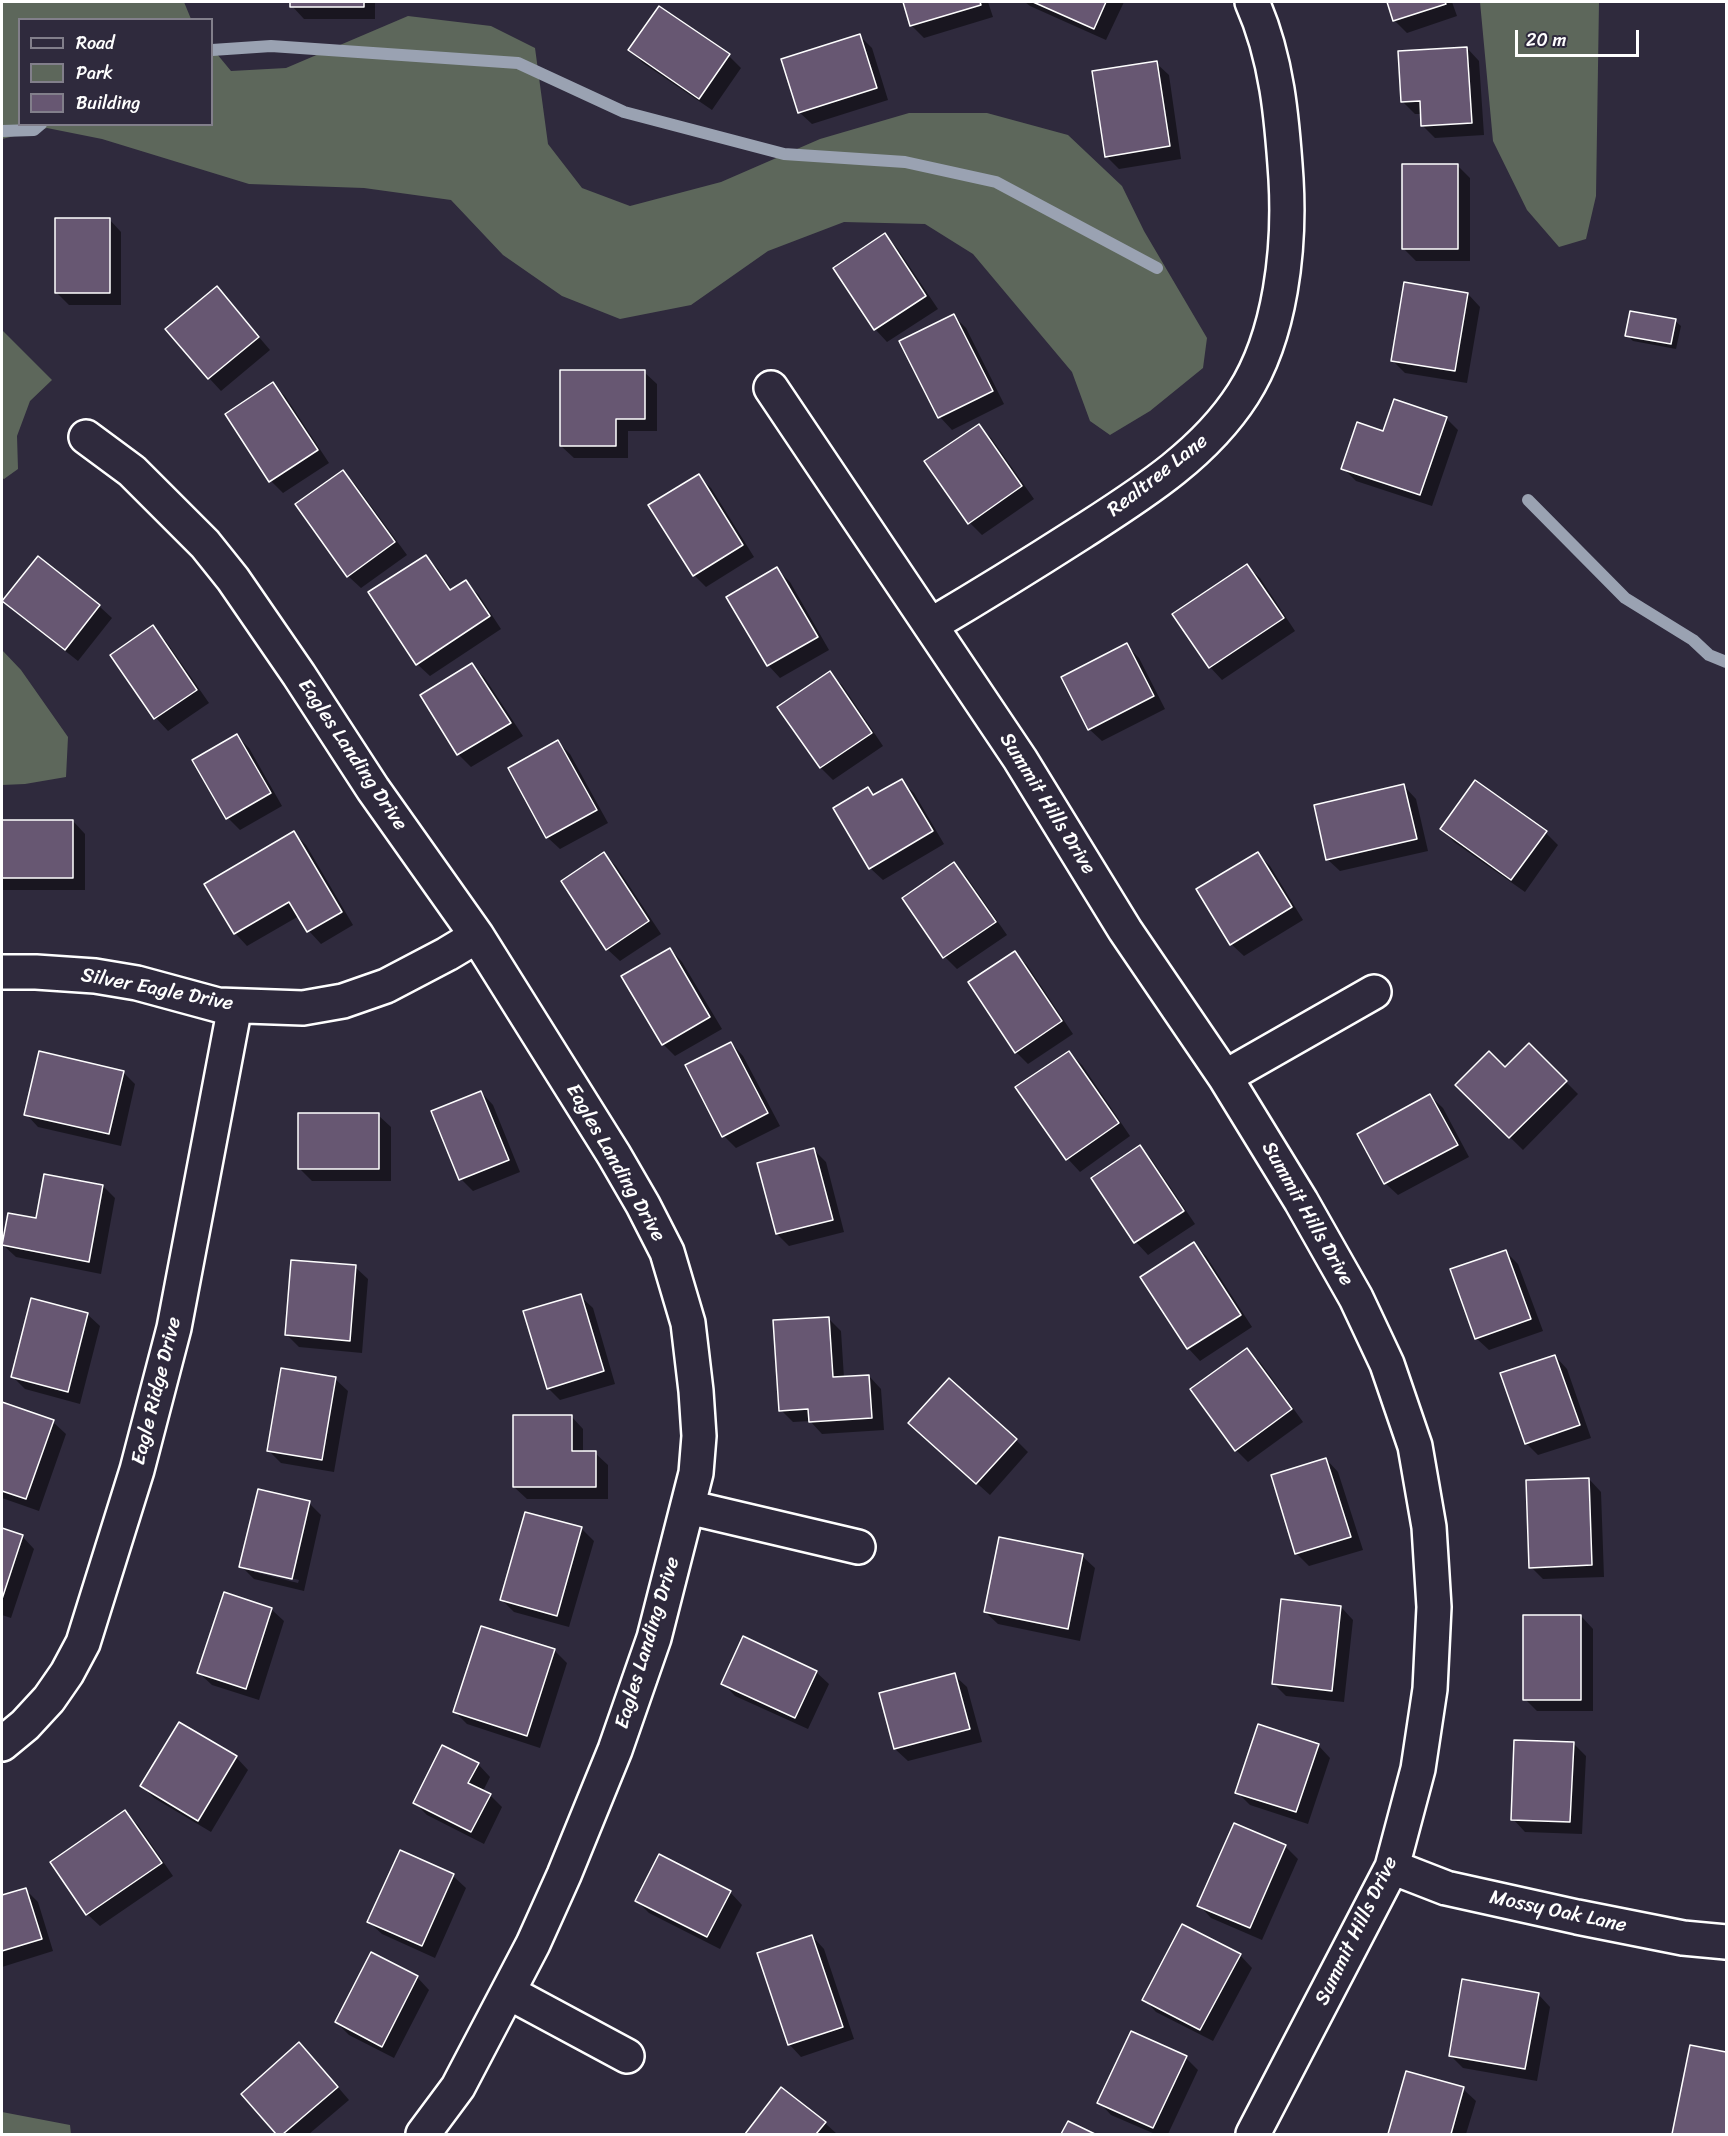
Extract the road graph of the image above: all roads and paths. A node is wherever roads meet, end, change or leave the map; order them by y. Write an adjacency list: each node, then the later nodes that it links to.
1 (1252, 2): 4 (street, Realtree Lane)
2 (771, 388): 4 (street, Summit Hills Drive)
3 (86, 437): 5 (street, Eagles Landing Drive)
4 (931, 625): 9 (street, Summit Hills Drive)
5 (477, 936): 8 (street, Silver Eagle Drive); 10 (street, Eagles Landing Drive)
6 (2, 972): 8 (street, Silver Eagle Drive)
7 (1374, 992): 9 (street)
8 (235, 1006): 12 (street, Eagle Ridge Drive)
9 (1225, 1077): 13 (street, Summit Hills Drive)
10 (688, 1508): 11 (street); 15 (street, Eagles Landing Drive)
11 (858, 1547)
12 (2, 1744)
13 (1392, 1867): 14 (street, Mossy Oak Lane); 18 (street, Summit Hills Drive)
14 (1726, 1941)
15 (508, 1992): 16 (street); 17 (street, Eagles Landing Drive)
16 (627, 2056)
17 (423, 2134)
18 (1253, 2134)

